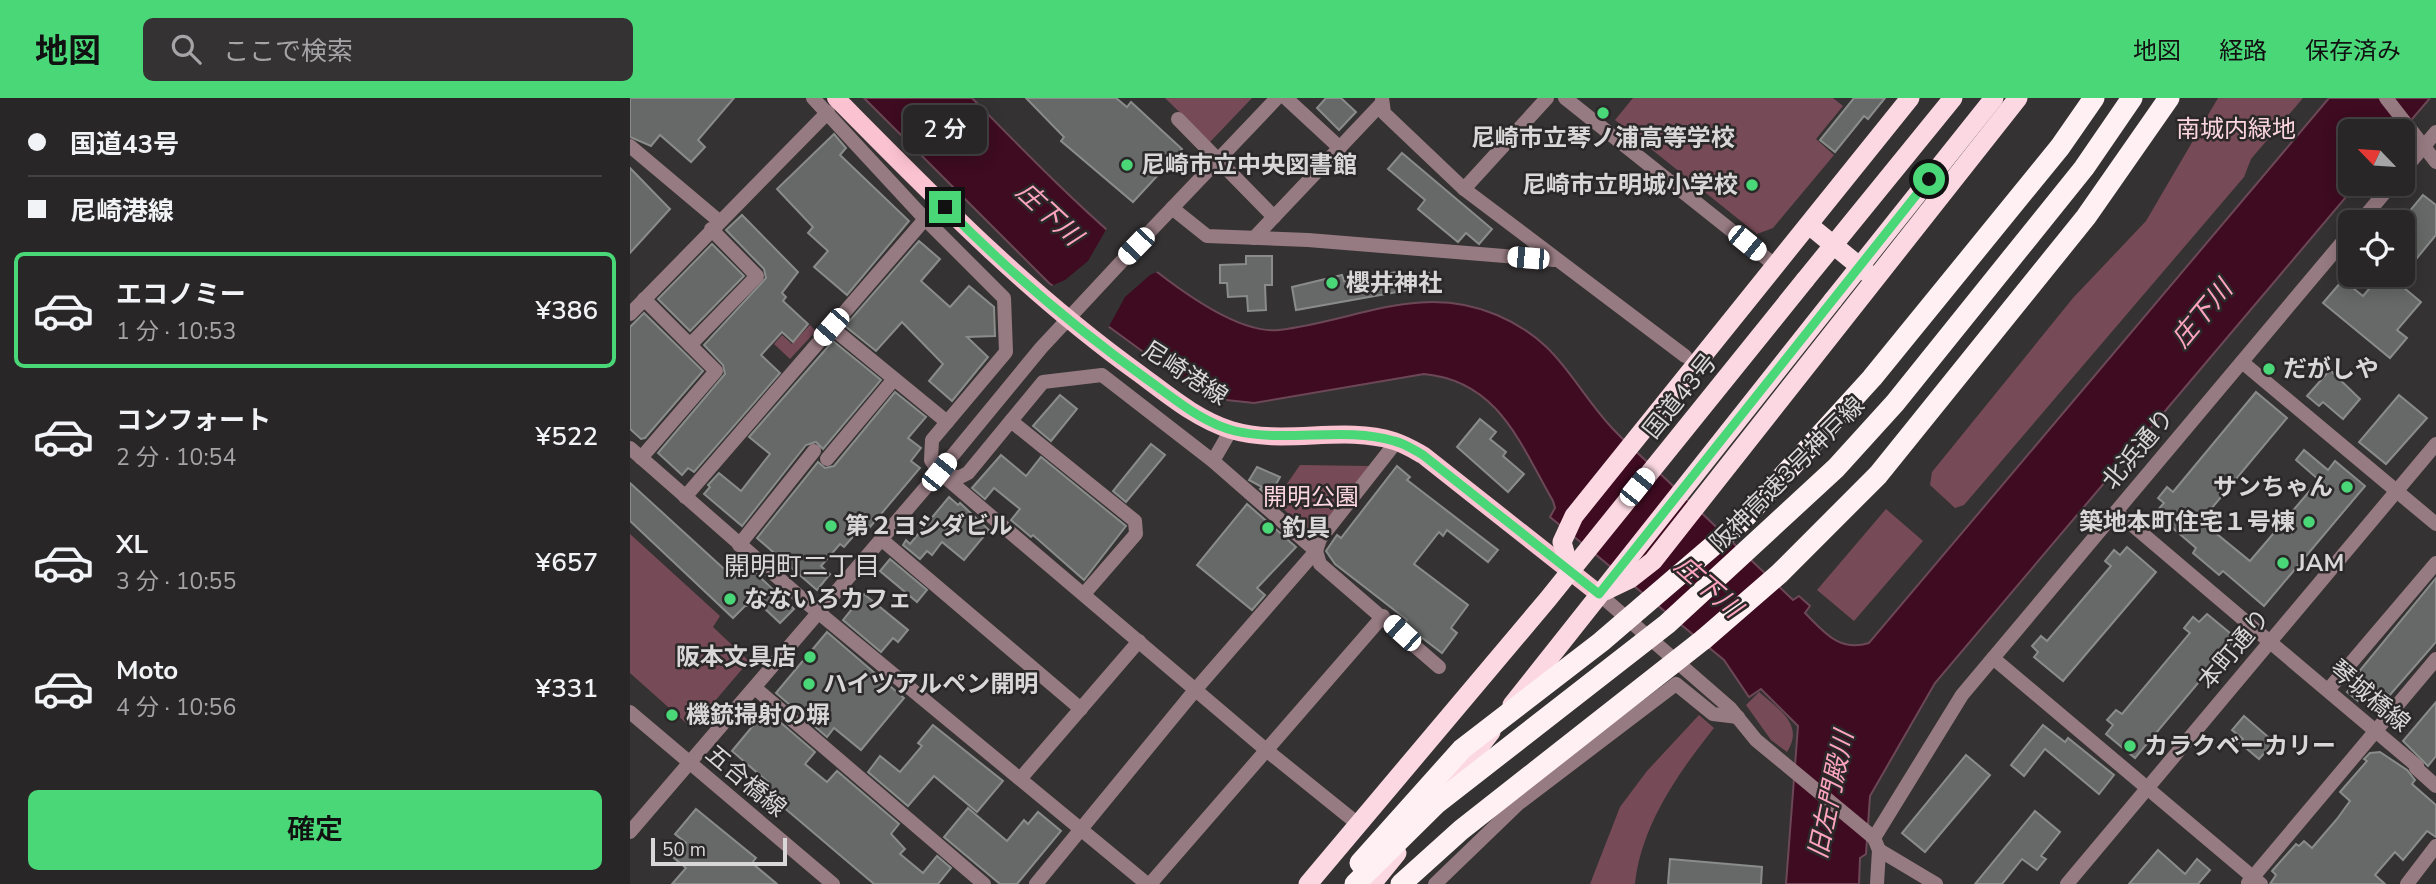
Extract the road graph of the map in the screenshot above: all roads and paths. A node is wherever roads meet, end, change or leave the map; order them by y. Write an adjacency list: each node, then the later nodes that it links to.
1 (813, 98): 15 (street)
2 (1277, 98): 22 (street)
3 (1286, 98): 20 (street)
4 (1548, 98): 24 (street)
5 (1565, 98): 35 (street)
6 (1910, 98): 31 (highway)
7 (1952, 98): 61 (highway, 国道43号, bridge)
8 (1994, 98): 62 (highway, bridge)
9 (2018, 98): 36 (highway)
10 (2094, 98): 96 (highway, bridge)
11 (2132, 98): 97 (highway, 阪神高速3号神戸線, bridge)
12 (2169, 98): 99 (highway, bridge)
13 (2386, 98): 18 (street)
14 (1382, 100): 20 (street); 24 (street)
15 (832, 105): 29 (street); 30 (street); 39 (main road, 尼崎港線)
16 (1178, 119): 22 (street)
17 (2436, 132): 18 (street)
18 (2419, 141): 21 (street); 23 (street)
19 (630, 146): 30 (street)
20 (1340, 148): 28 (street)
21 (2415, 148)
22 (1219, 159): 26 (street); 28 (street)
23 (2436, 162)
24 (1464, 188): 34 (street)
25 (2382, 196): 27 (street)
26 (1172, 208): 32 (street); 39 (street)
27 (2370, 210)
28 (1274, 217): 32 (street)
29 (925, 219): 40 (street); 46 (street)
30 (715, 225): 37 (street); 41 (street)
31 (1809, 225): 35 (highway); 36 (highway)
32 (1254, 238): 34 (street)
33 (2338, 247): 43 (street, 北浜通り)
34 (1555, 260): 42 (street)
35 (1776, 266): 61 (highway)
36 (1876, 280): 62 (highway)
37 (644, 299): 38 (street); 41 (street)
38 (630, 314)
39 (1071, 314): 47 (main road, 尼崎港線); 52 (street)
40 (831, 327): 44 (street); 54 (street)
41 (690, 345): 50 (street)
42 (1685, 356)
43 (2242, 362): 53 (street); 69 (street, 北浜通り)
44 (894, 379): 46 (street); 58 (street)
45 (1011, 421): 51 (street); 52 (street); 63 (street)
46 (947, 422): 52 (street)
47 (1231, 430): 48 (main road, 尼崎港線); 51 (street)
48 (1397, 441): 59 (street); 61 (main road, 尼崎港線)
49 (2436, 444): 53 (street, 本町通り)
50 (636, 453): 54 (street)
51 (1213, 461): 59 (street)
52 (942, 474): 57 (street); 63 (street)
53 (2397, 491): 56 (street); 68 (street, 本町通り)
54 (685, 497): 58 (street)
55 (2124, 518): 68 (street, 琴城橋線)
56 (2436, 524)
57 (881, 539): 65 (street); 75 (street)
58 (739, 545): 65 (street)
59 (1316, 551): 66 (street); 73 (street)
60 (2436, 563): 74 (street)
61 (1570, 570): 64 (main road, 尼崎港線); 84 (highway, 国道43号)
62 (1624, 575): 64 (highway)
63 (1084, 594): 67 (street)
64 (1599, 594): 77 (street); 89 (highway)
65 (820, 611): 72 (street); 81 (street)
66 (1383, 616): 71 (street); 79 (street)
67 (1139, 641): 73 (street); 75 (street)
68 (2270, 642): 74 (street, 琴城橋線); 83 (street, 本町通り)
69 (1993, 658): 83 (street); 87 (street, 北浜通り)
70 (2436, 659): 78 (street)
71 (1439, 667)
72 (755, 688): 80 (street); 92 (street)
73 (1196, 689): 79 (street); 85 (street)
74 (2328, 690): 78 (street, 琴城橋線)
75 (1081, 709): 81 (street)
76 (630, 712): 80 (street, 五合橋線)
77 (1738, 717): 87 (street); 101 (street)
78 (2376, 731): 82 (street, 琴城橋線); 90 (street)
79 (1265, 749): 84 (street); 94 (street)
80 (690, 764): 86 (street); 91 (street, 五合橋線)
81 (1021, 778): 85 (street)
82 (2436, 786)
83 (2146, 788): 90 (street); 104 (street, 本町通り)
84 (1358, 824): 95 (highway, 国道43号)
85 (1081, 830): 93 (street); 94 (street)
86 (630, 832)
87 (1874, 840): 102 (street); 103 (street)
88 (2436, 846): 105 (street)
89 (1389, 864): 98 (highway); 100 (street)
90 (2254, 882)
91 (833, 884)
92 (984, 884)
93 (1036, 884)
94 (1148, 884)
95 (1308, 884)
96 (1344, 884)
97 (1355, 884)
98 (1372, 884)
99 (1401, 884)
100 (1412, 884)
101 (1435, 884)
102 (1877, 884)
103 (1936, 884)
104 (2067, 884)
105 (2407, 884)

